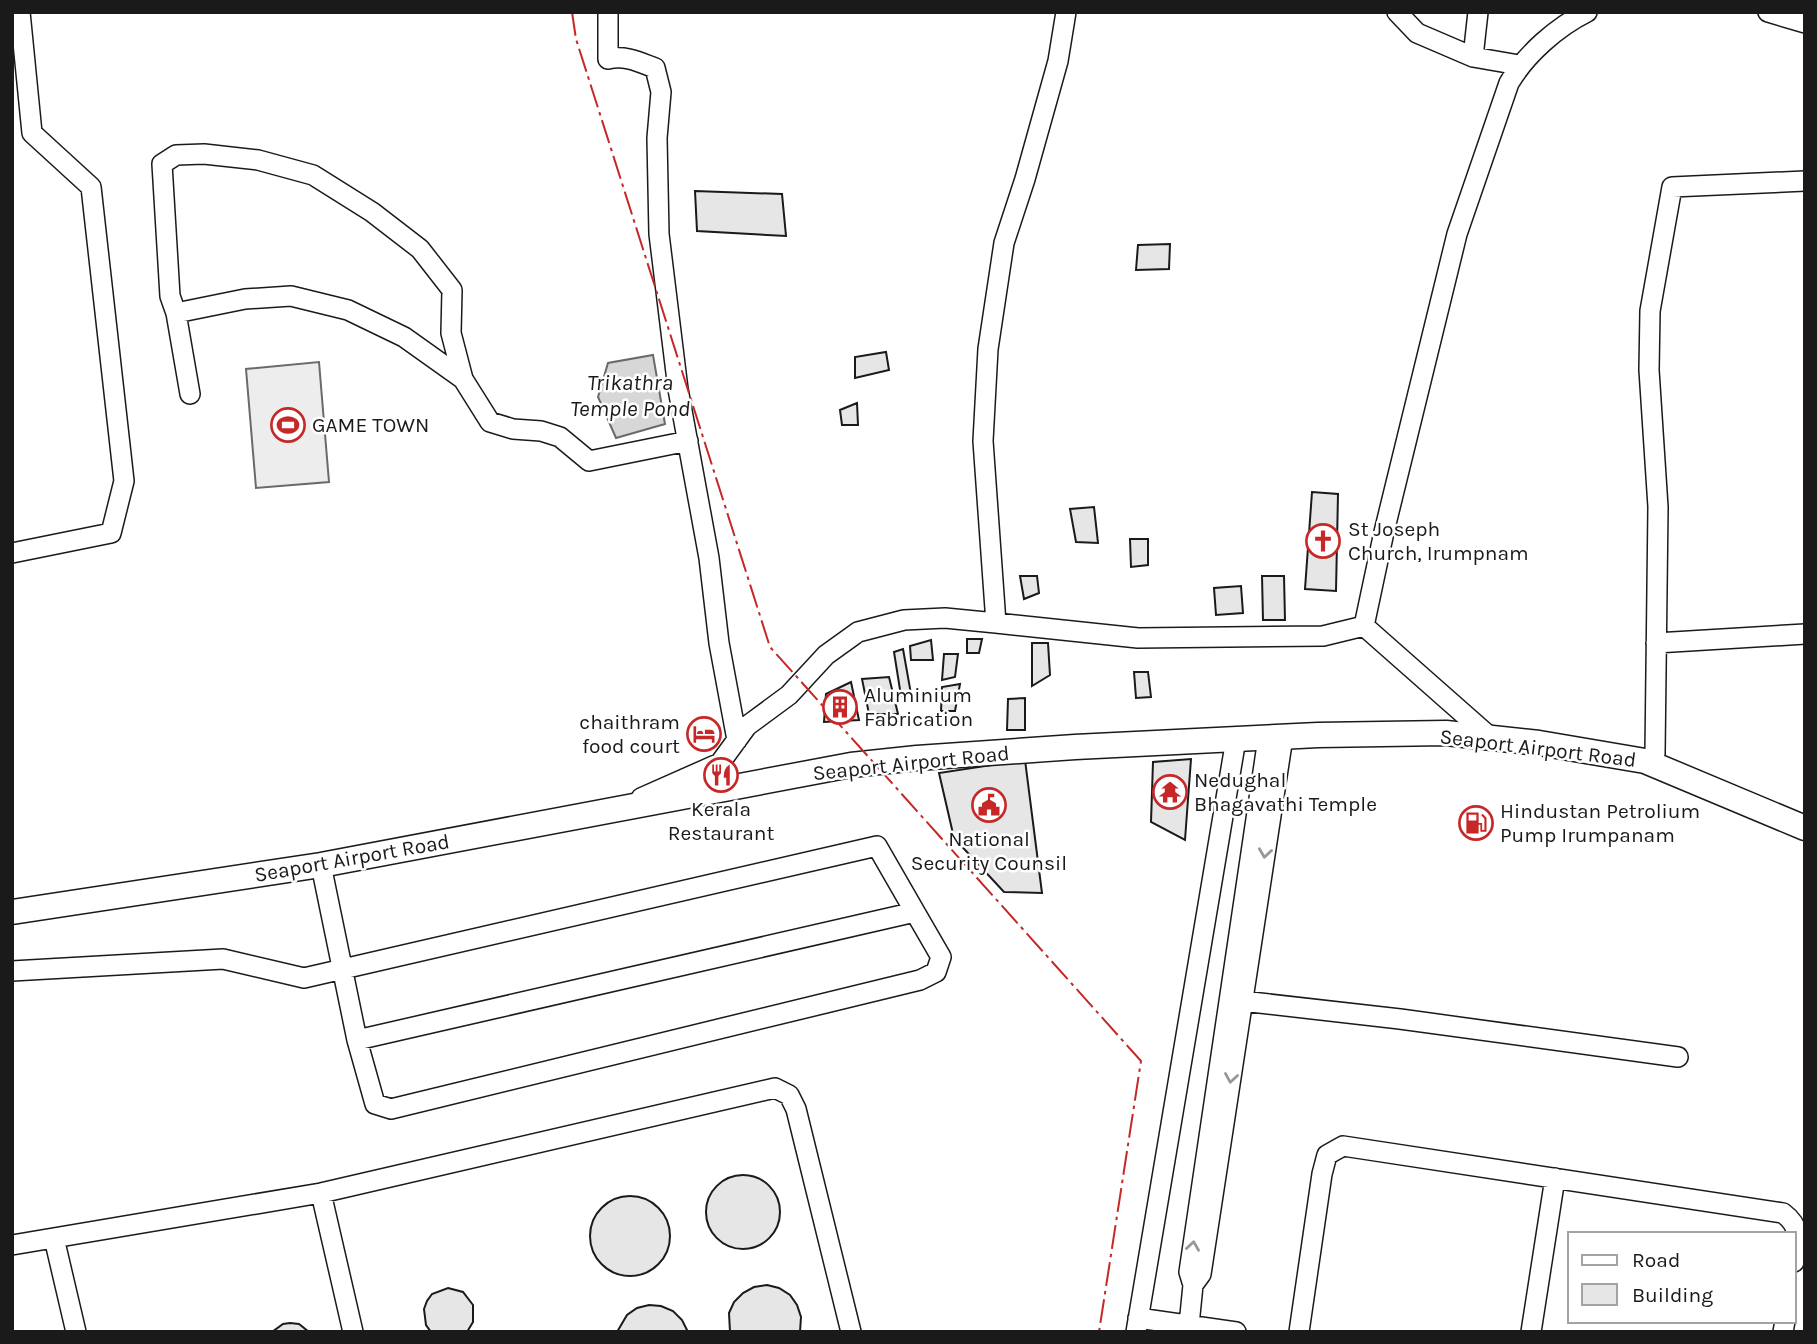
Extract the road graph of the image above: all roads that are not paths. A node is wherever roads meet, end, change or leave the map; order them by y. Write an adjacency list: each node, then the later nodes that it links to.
1 (20, 12): 18 (street)
2 (608, 12): 17 (street)
3 (1066, 12): 19 (street)
4 (1397, 12): 9 (street)
5 (1478, 12): 9 (street)
6 (1587, 12): 10 (street)
7 (1768, 12): 8 (street)
8 (1805, 23)
9 (1474, 57): 10 (street)
10 (1519, 65): 20 (street)
11 (1805, 180): 22 (street)
12 (176, 313): 13 (street); 14 (street); 16 (street)
13 (451, 333): 14 (street); 15 (street)
14 (420, 348): 15 (street)
15 (463, 379): 17 (street)
16 (190, 394)
17 (688, 441): 26 (street)
18 (12, 553)
19 (996, 623): 20 (street); 26 (street)
20 (1364, 626): 24 (street)
21 (1805, 634): 22 (street)
22 (1656, 643): 27 (street)
23 (1275, 737): 24 (main road, Seaport Airport Road); 25 (main road, Seaport Airport Road); 35 (street)
24 (1491, 738): 27 (main road, Seaport Airport Road)
25 (1236, 739): 28 (main road, Seaport Airport Road); 45 (street)
26 (737, 740): 28 (street)
27 (1653, 764): 29 (main road, Seaport Airport Road)
28 (613, 811): 30 (main road, Seaport Airport Road)
29 (1805, 828)
30 (321, 865): 31 (main road, Seaport Airport Road); 33 (street)
31 (12, 912)
32 (915, 912): 33 (street); 37 (street); 37 (street)
33 (344, 969): 34 (street); 37 (street)
34 (12, 971)
35 (1240, 975): 36 (street); 44 (street, one-way to 35)
36 (1242, 1001): 38 (street); 44 (street, one-way to 44)
37 (357, 1040)
38 (1678, 1057)
39 (1555, 1178): 43 (street); 51 (street); 52 (street)
40 (321, 1193): 41 (street); 48 (street); 49 (street)
41 (54, 1238): 42 (street); 47 (street)
42 (12, 1245)
43 (1796, 1250)
44 (1194, 1285): 46 (street)
45 (1137, 1325): 46 (street)
46 (1189, 1325): 50 (street)
47 (76, 1332)
48 (353, 1332)
49 (851, 1332)
50 (1236, 1332)
51 (1299, 1332)
52 (1531, 1332)

